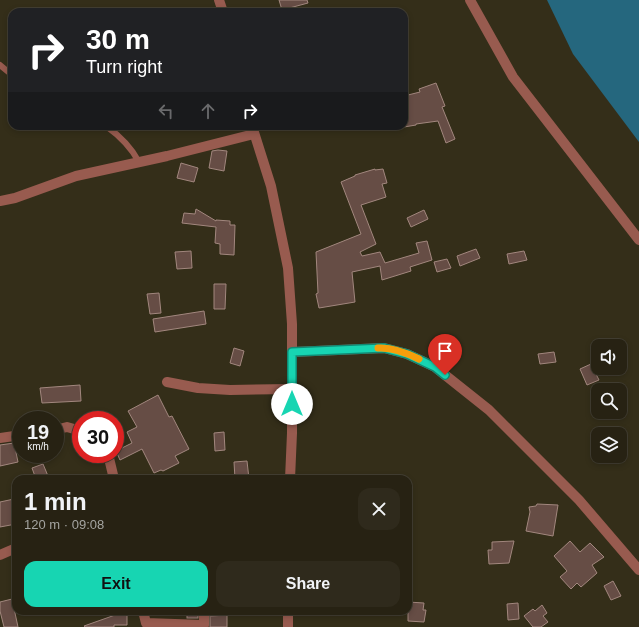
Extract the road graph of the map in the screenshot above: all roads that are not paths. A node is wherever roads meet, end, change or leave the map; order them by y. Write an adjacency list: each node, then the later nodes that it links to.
1 (470, 0): 8 (street)
2 (0, 65): 3 (lane)
3 (8, 72)
4 (111, 130): 6 (lane)
5 (253, 130): 6 (street); 9 (street)
6 (138, 162): 7 (street)
7 (0, 201)
8 (639, 240)
9 (292, 352): 11 (street); 19 (street)
10 (167, 382): 11 (street)
11 (292, 389): 16 (street)
12 (12, 436): 13 (street)
13 (0, 438)
14 (110, 463): 15 (street)
15 (113, 475)
16 (290, 475)
17 (12, 550): 18 (street)
18 (0, 555)
19 (639, 570)
20 (145, 615): 23 (street)
21 (204, 615): 23 (street)
22 (288, 615): 24 (street)
23 (180, 626)
24 (288, 627)

